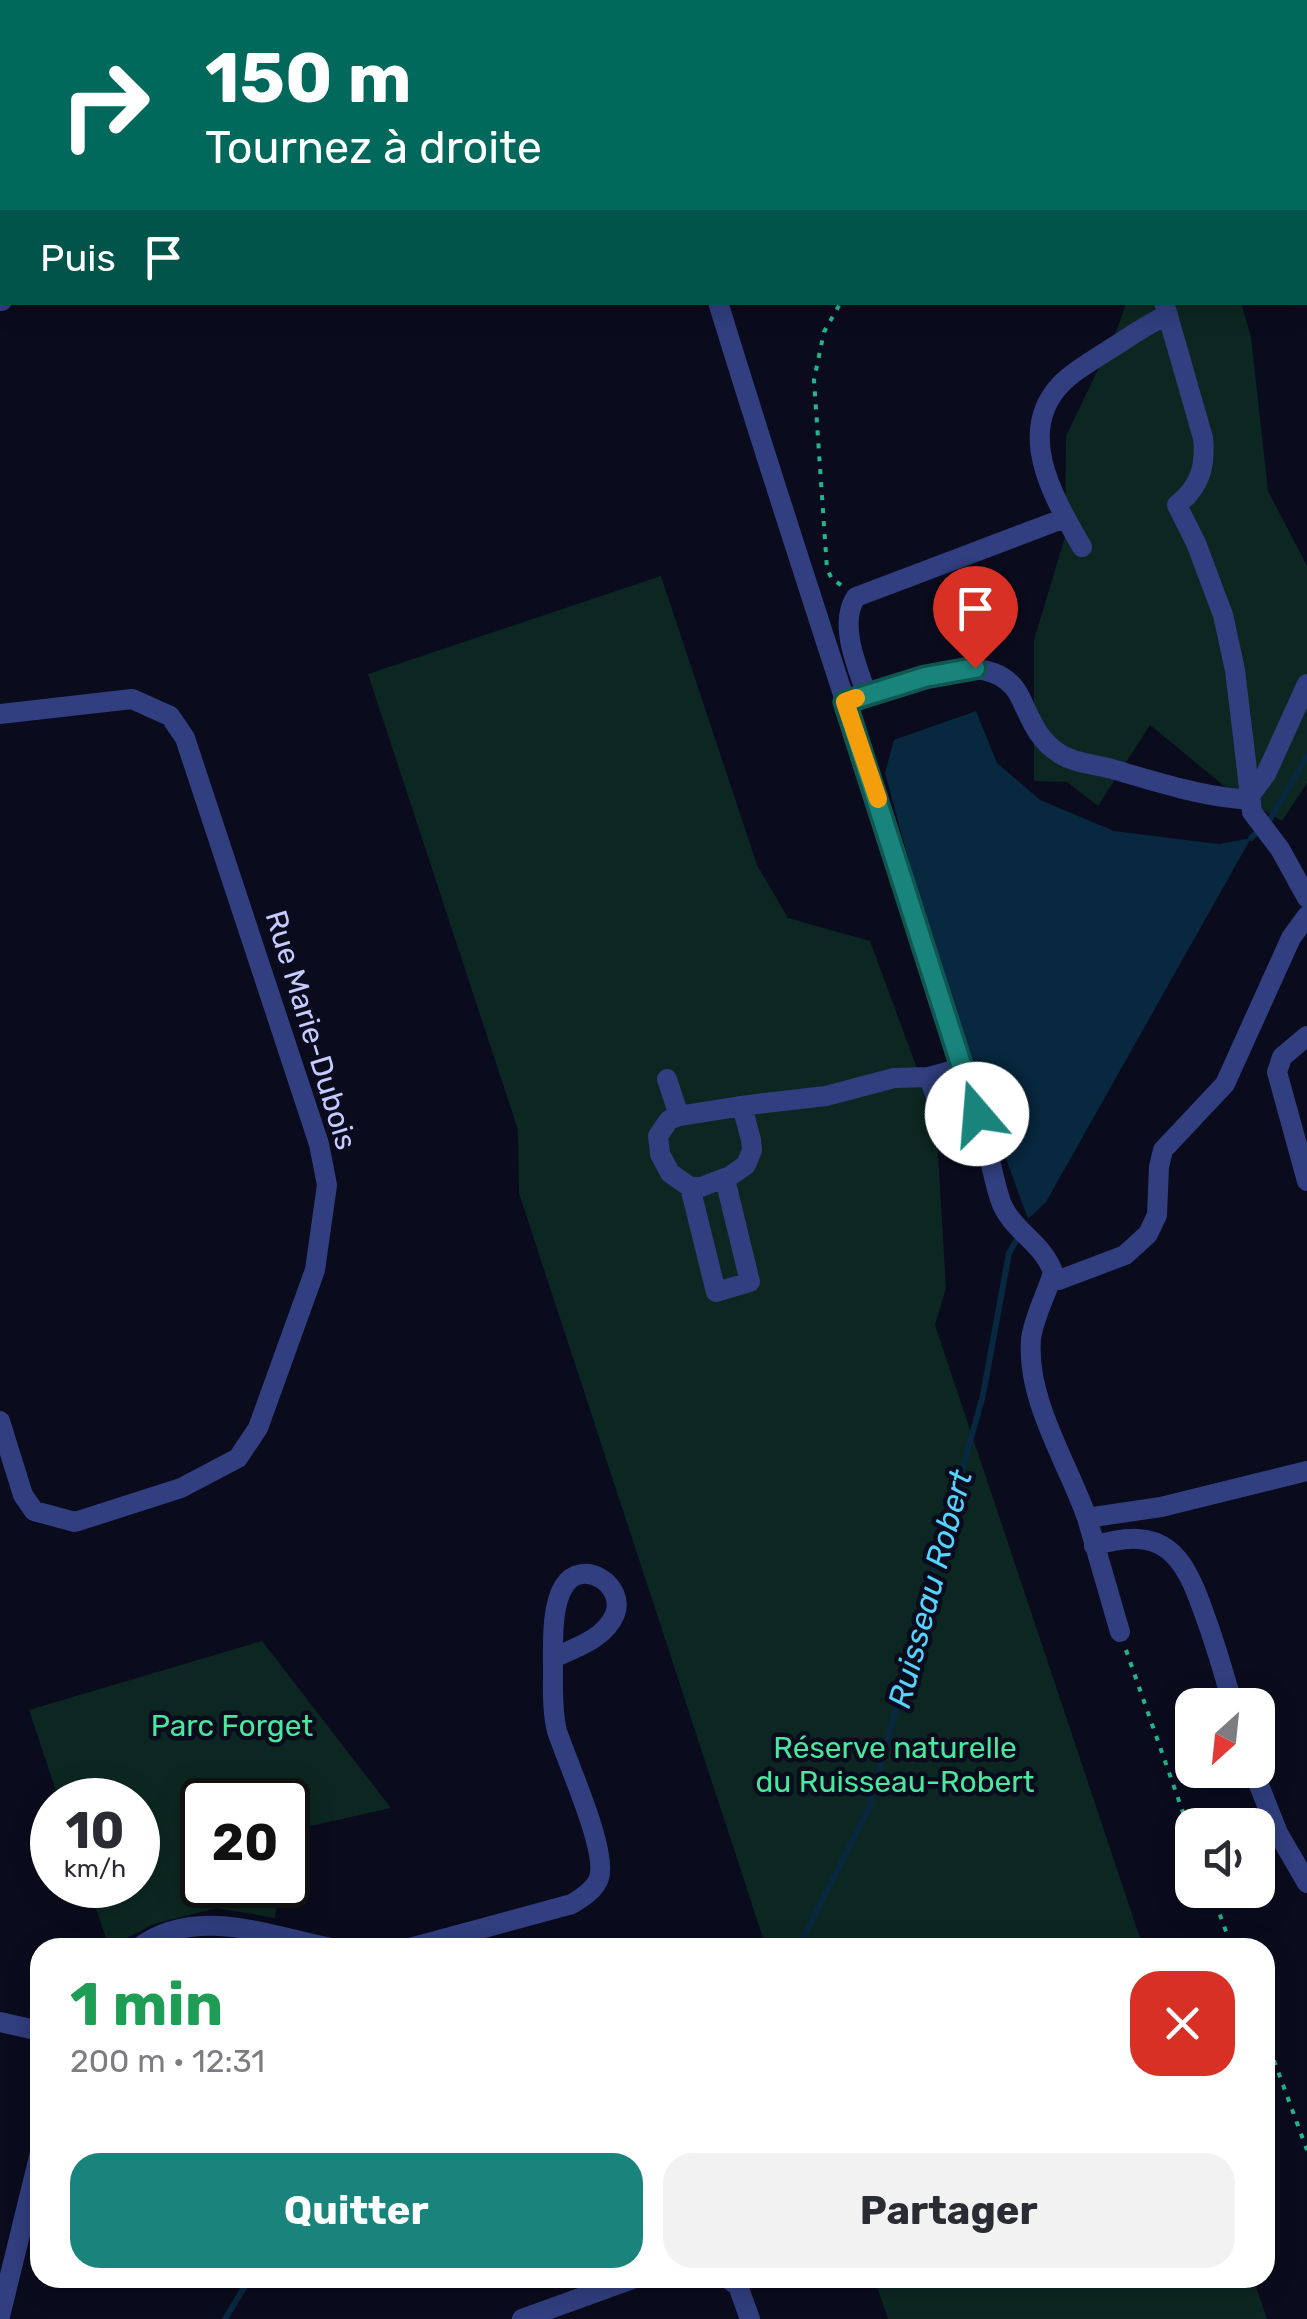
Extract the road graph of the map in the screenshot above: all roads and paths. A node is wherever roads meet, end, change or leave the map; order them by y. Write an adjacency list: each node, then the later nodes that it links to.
1 (719, 305): 9 (street)
2 (840, 305): 6 (path)
3 (1166, 309): 4 (street); 11 (street)
4 (1065, 518): 5 (street); 6 (street)
5 (1082, 546)
6 (856, 596): 8 (street)
7 (1307, 684): 11 (street)
8 (867, 694): 9 (street); 11 (street)
9 (845, 702): 16 (street)
10 (0, 714): 26 (street, Rue Marie-Dubois)
11 (1257, 817): 12 (street)
12 (1301, 874): 13 (street)
13 (1307, 898)
14 (1307, 916): 25 (street)
15 (1307, 1036): 23 (street)
16 (962, 1068): 17 (street); 19 (street)
17 (929, 1078): 19 (street); 20 (street)
18 (667, 1079): 21 (street)
19 (970, 1091): 25 (street)
20 (742, 1106): 21 (street); 22 (street)
21 (679, 1116): 24 (street)
22 (725, 1179): 24 (street); 24 (street)
23 (1307, 1181)
24 (690, 1188)
25 (1051, 1279): 29 (street)
26 (0, 1421)
27 (1307, 1471): 28 (street)
28 (1123, 1513): 29 (street); 30 (street)
29 (1088, 1518): 31 (street)
30 (1130, 1537): 31 (street); 34 (street)
31 (1094, 1546): 32 (street)
32 (1120, 1632): 36 (path)
33 (553, 1658): 41 (street)
34 (1228, 1688)
35 (1260, 1788): 37 (street)
36 (1182, 1808)
37 (1307, 1884)
38 (1218, 1908): 42 (path)
39 (151, 1938): 40 (street)
40 (282, 1938)
41 (447, 1938)
42 (1228, 1938)
43 (0, 2022): 44 (street)
44 (30, 2028)
45 (1275, 2063): 46 (path)
46 (1307, 2150)
47 (30, 2194): 50 (street)
48 (608, 2288): 51 (street)
49 (739, 2288): 52 (street)
50 (0, 2316)
51 (522, 2319)
52 (750, 2319)

